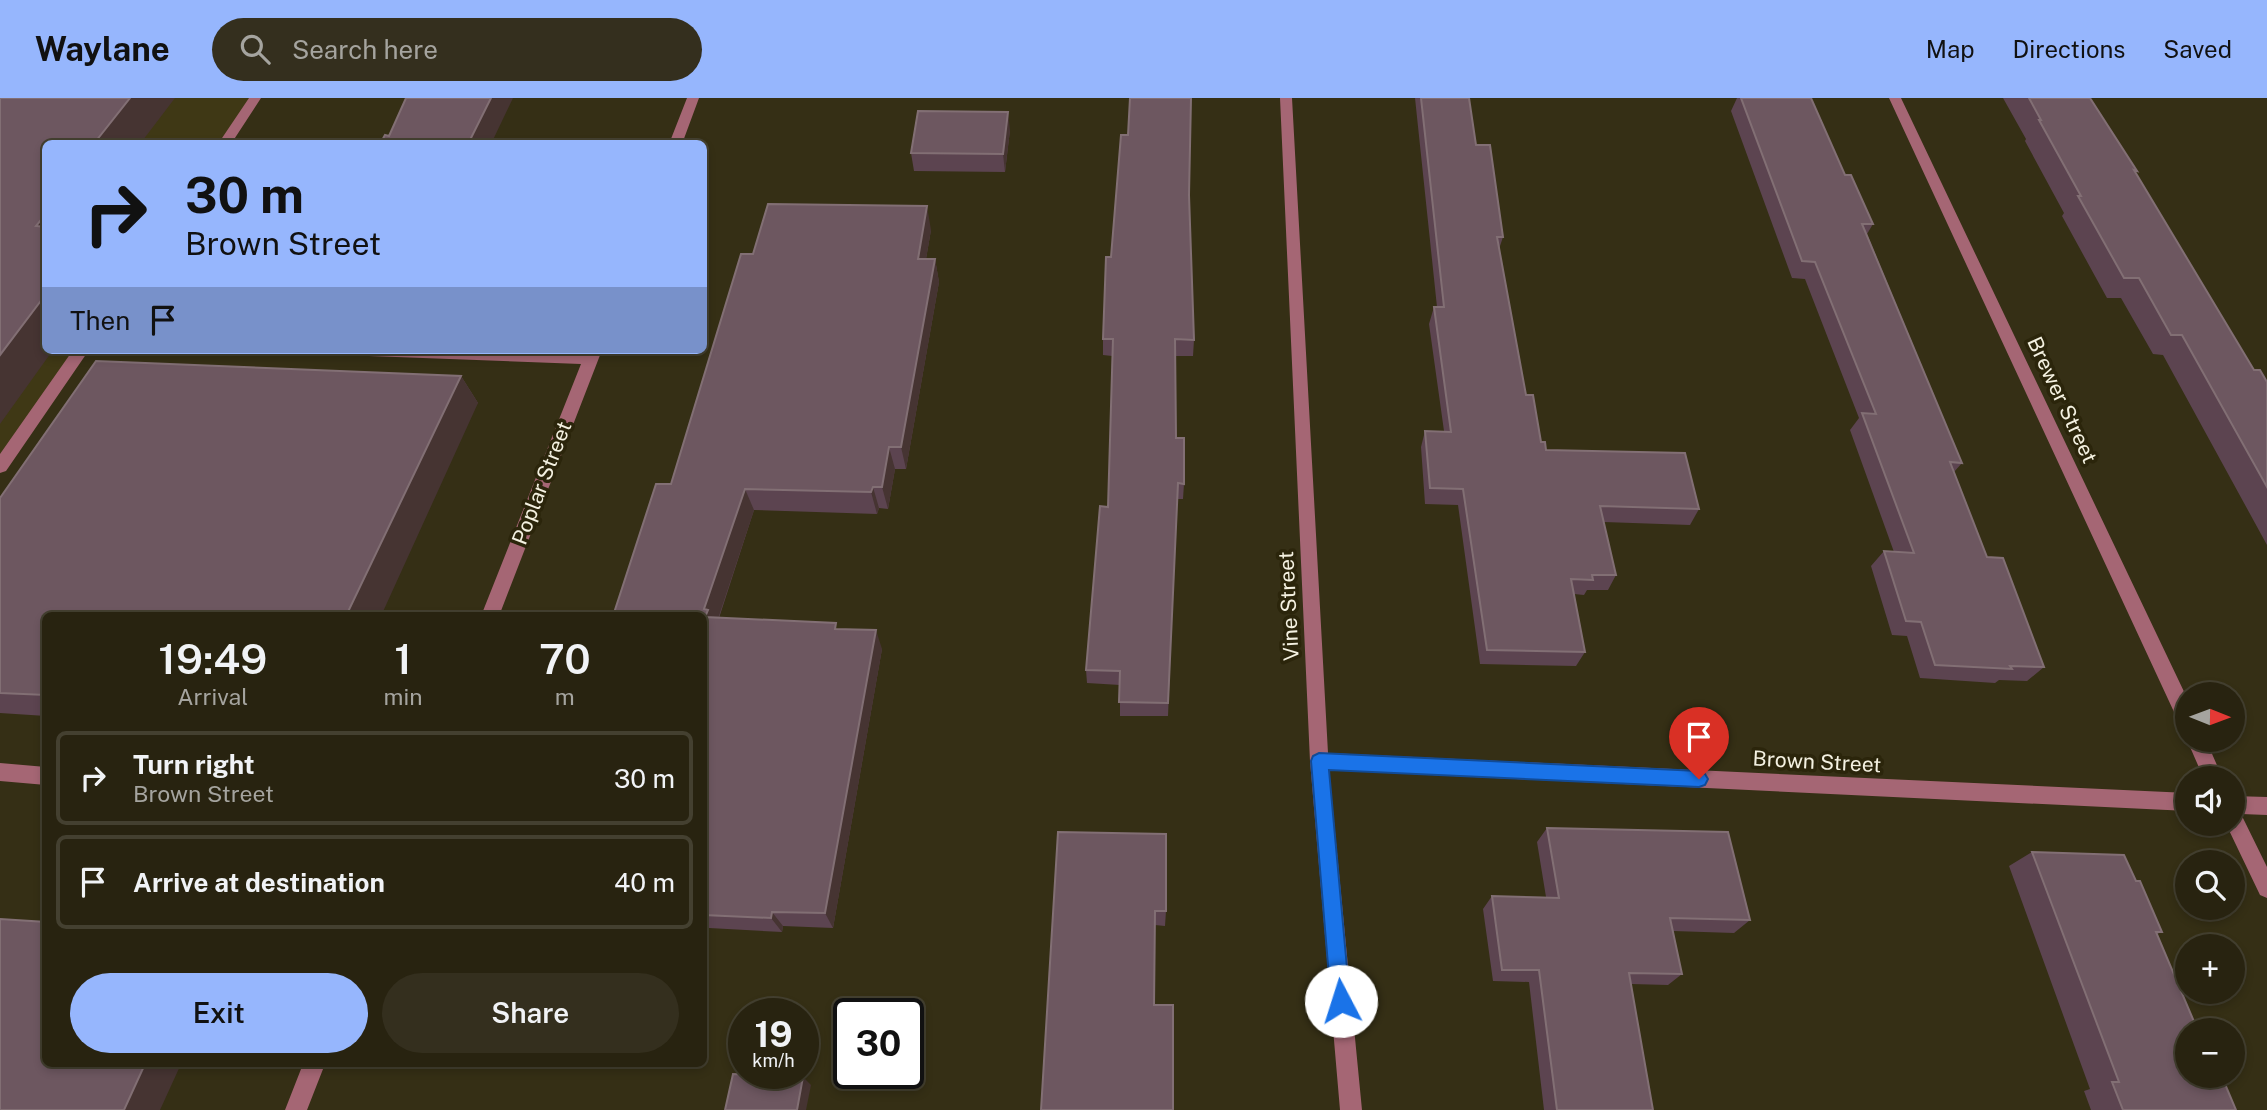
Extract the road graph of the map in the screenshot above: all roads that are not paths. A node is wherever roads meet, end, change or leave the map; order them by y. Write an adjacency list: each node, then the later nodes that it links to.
1 (255, 98): 5 (street)
2 (693, 98): 6 (street)
3 (1286, 98): 13 (street, Vine Street)
4 (1895, 98): 12 (street, Brewer Street)
5 (227, 140)
6 (677, 140)
7 (78, 354): 10 (street)
8 (547, 354): 9 (street)
9 (592, 355): 11 (street, Poplar Street)
10 (0, 467)
11 (492, 612)
12 (2175, 693)
13 (1319, 761): 16 (street, Brown Street); 23 (street, Vine Street)
14 (0, 772): 15 (street)
15 (42, 776)
16 (2175, 801)
17 (2245, 805): 18 (street)
18 (2267, 806)
19 (2242, 836): 20 (street)
20 (2267, 888)
21 (313, 1067): 22 (street)
22 (296, 1110)
23 (1351, 1110)

